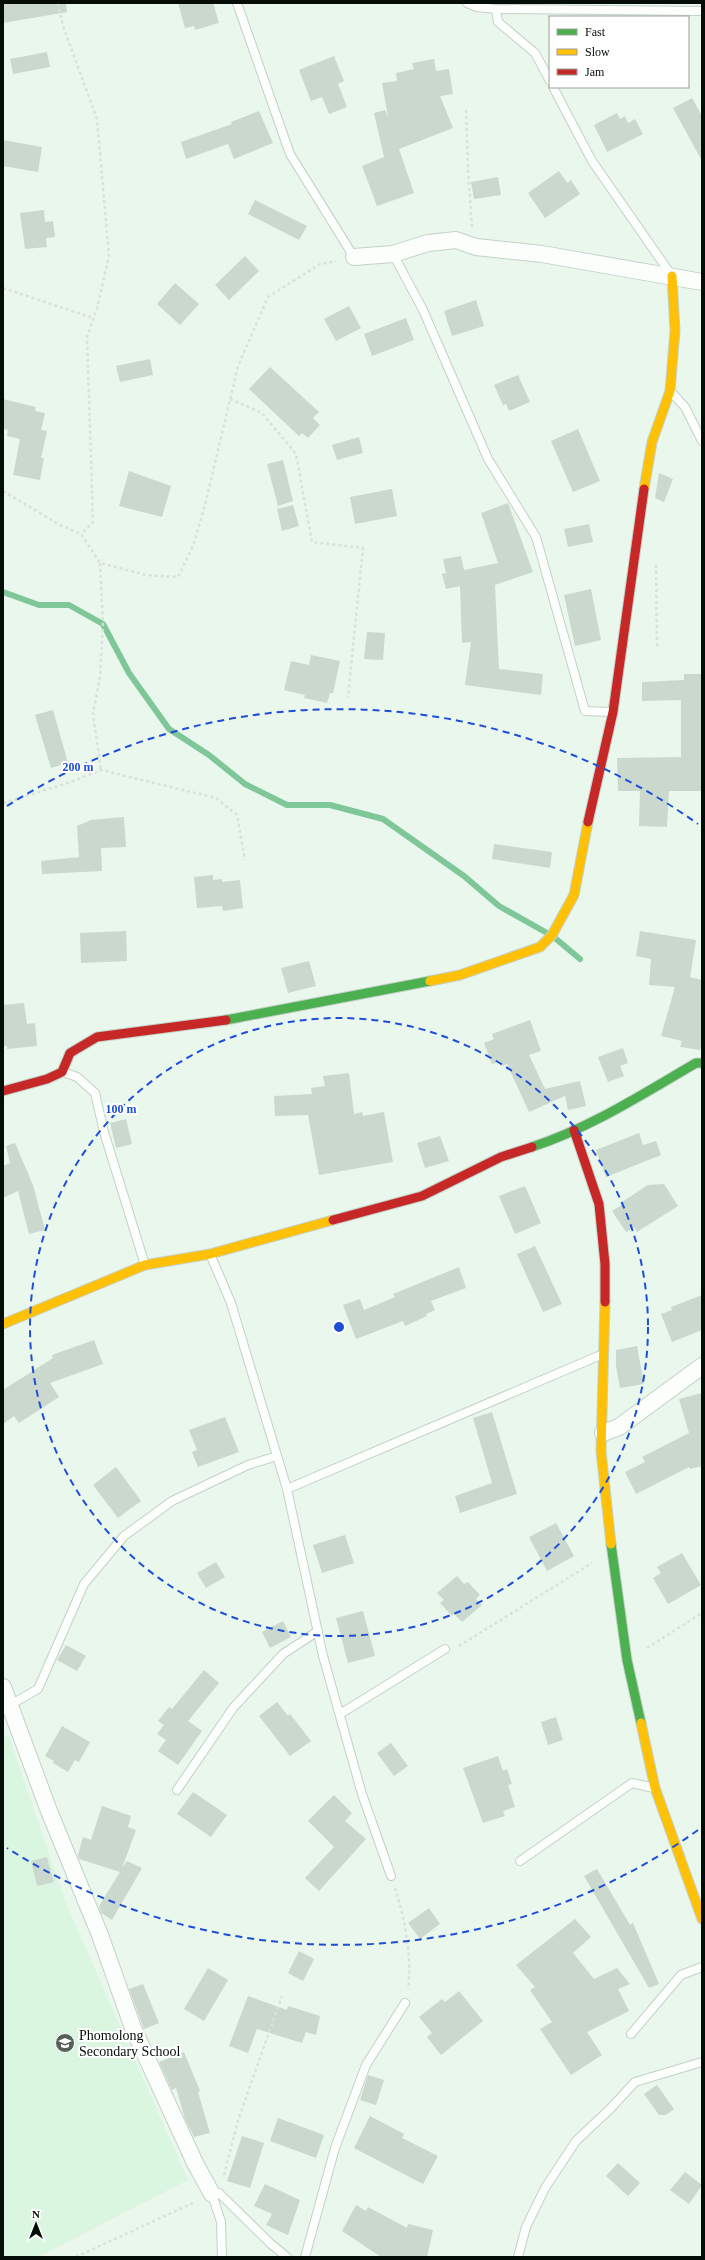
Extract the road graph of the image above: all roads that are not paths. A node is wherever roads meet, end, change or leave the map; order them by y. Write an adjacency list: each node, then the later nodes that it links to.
1 (237, 3): 9 (lane)
2 (467, 3): 4 (lane)
3 (669, 6): 4 (lane); 5 (lane)
4 (496, 10): 6 (lane)
5 (702, 11)
6 (549, 79)
7 (554, 88): 10 (lane)
8 (393, 254): 9 (street); 10 (street); 14 (lane)
9 (354, 257)
10 (672, 276): 11 (street); 12 (street)
11 (702, 282)
12 (670, 391): 13 (lane); 14 (street)
13 (702, 441)
14 (613, 712): 16 (street)
15 (702, 1063): 18 (street)
16 (62, 1072): 17 (street); 20 (lane)
17 (3, 1091)
18 (574, 1130): 19 (street); 22 (street)
19 (210, 1254): 20 (street); 25 (lane)
20 (145, 1265): 21 (street)
21 (3, 1324)
22 (603, 1354): 24 (street); 26 (lane)
23 (702, 1366): 24 (street)
24 (603, 1433): 32 (street)
25 (277, 1456): 26 (lane); 30 (lane)
26 (288, 1488): 27 (lane)
27 (318, 1631): 31 (lane); 33 (lane)
28 (445, 1649): 31 (lane)
29 (3, 1687): 30 (street)
30 (9, 1714): 41 (street)
31 (340, 1714): 35 (lane)
32 (654, 1788): 34 (lane); 36 (street)
33 (177, 1790)
34 (520, 1861)
35 (391, 1876)
36 (702, 1919)
37 (702, 1967): 39 (lane)
38 (405, 2004): 44 (lane)
39 (631, 2034)
40 (702, 2062): 45 (lane)
41 (216, 2194): 42 (lane); 43 (lane)
42 (222, 2257)
43 (287, 2257)
44 (305, 2257)
45 (518, 2257)

